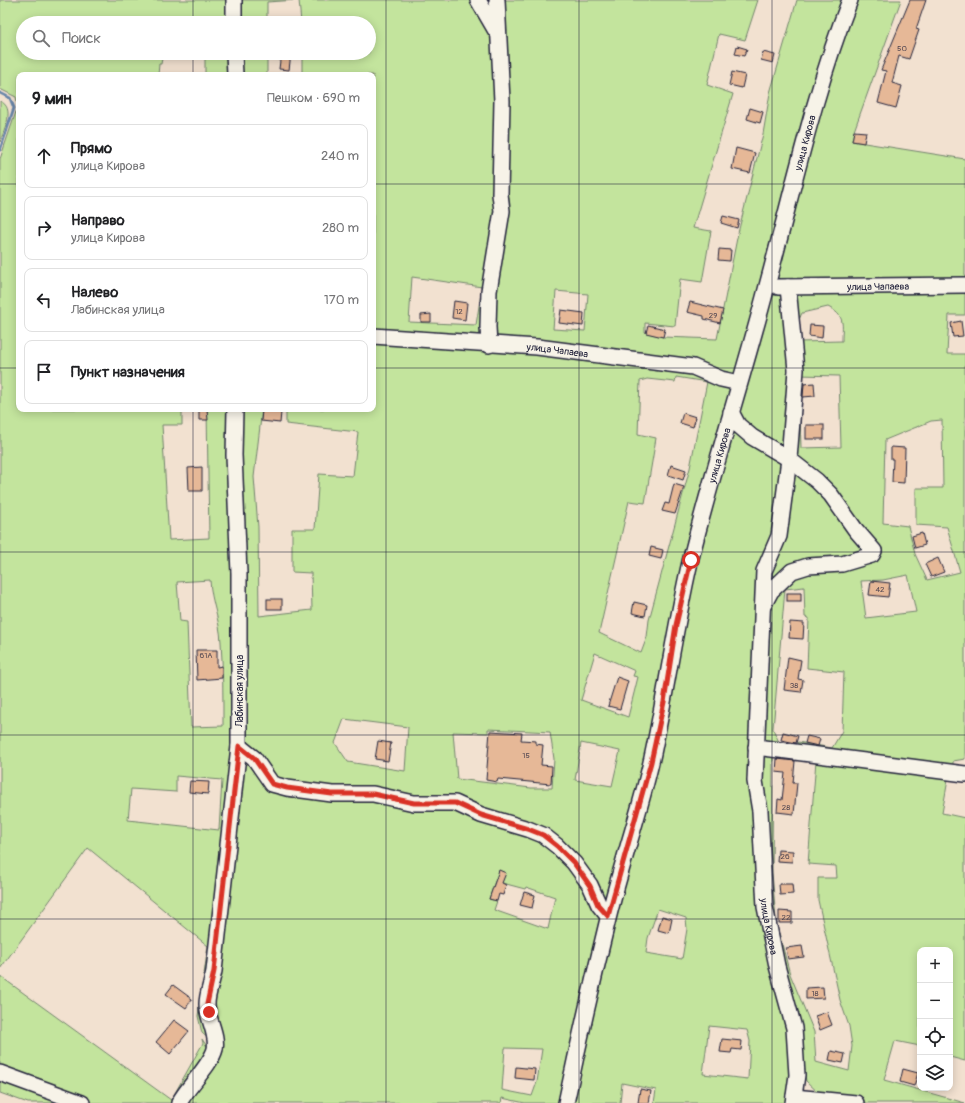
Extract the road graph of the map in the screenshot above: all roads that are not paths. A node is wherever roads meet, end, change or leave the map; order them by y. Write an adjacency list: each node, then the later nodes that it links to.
1 (234, 0): 5 (street)
2 (478, 0): 6 (street)
3 (496, 0): 6 (street)
4 (850, 0): 10 (street, улица Кирова)
5 (234, 16)
6 (497, 32): 13 (street)
7 (234, 60): 8 (street)
8 (235, 72)
9 (965, 285): 11 (street, улица Чапаева)
10 (767, 287): 11 (street, улица Чапаева); 14 (street, улица Кирова)
11 (788, 287): 17 (street, улица Кирова)
12 (376, 336): 13 (street, улица Чапаева)
13 (490, 345): 14 (street, улица Чапаева)
14 (739, 383): 16 (street, улица Кирова)
15 (235, 412): 19 (street, Лабинская улица)
16 (731, 412): 17 (street); 22 (street, улица Кирова)
17 (789, 459): 18 (street, улица Кирова); 18 (street)
18 (761, 608): 20 (street, улица Кирова)
19 (239, 746): 22 (street); 26 (street, Лабинская улица)
20 (756, 747): 21 (street); 24 (street, улица Кирова)
21 (965, 774)
22 (608, 916): 27 (street, улица Кирова)
23 (0, 1073): 25 (street)
24 (793, 1100): 28 (street)
25 (82, 1103)
26 (179, 1103)
27 (566, 1103)
28 (856, 1103)

